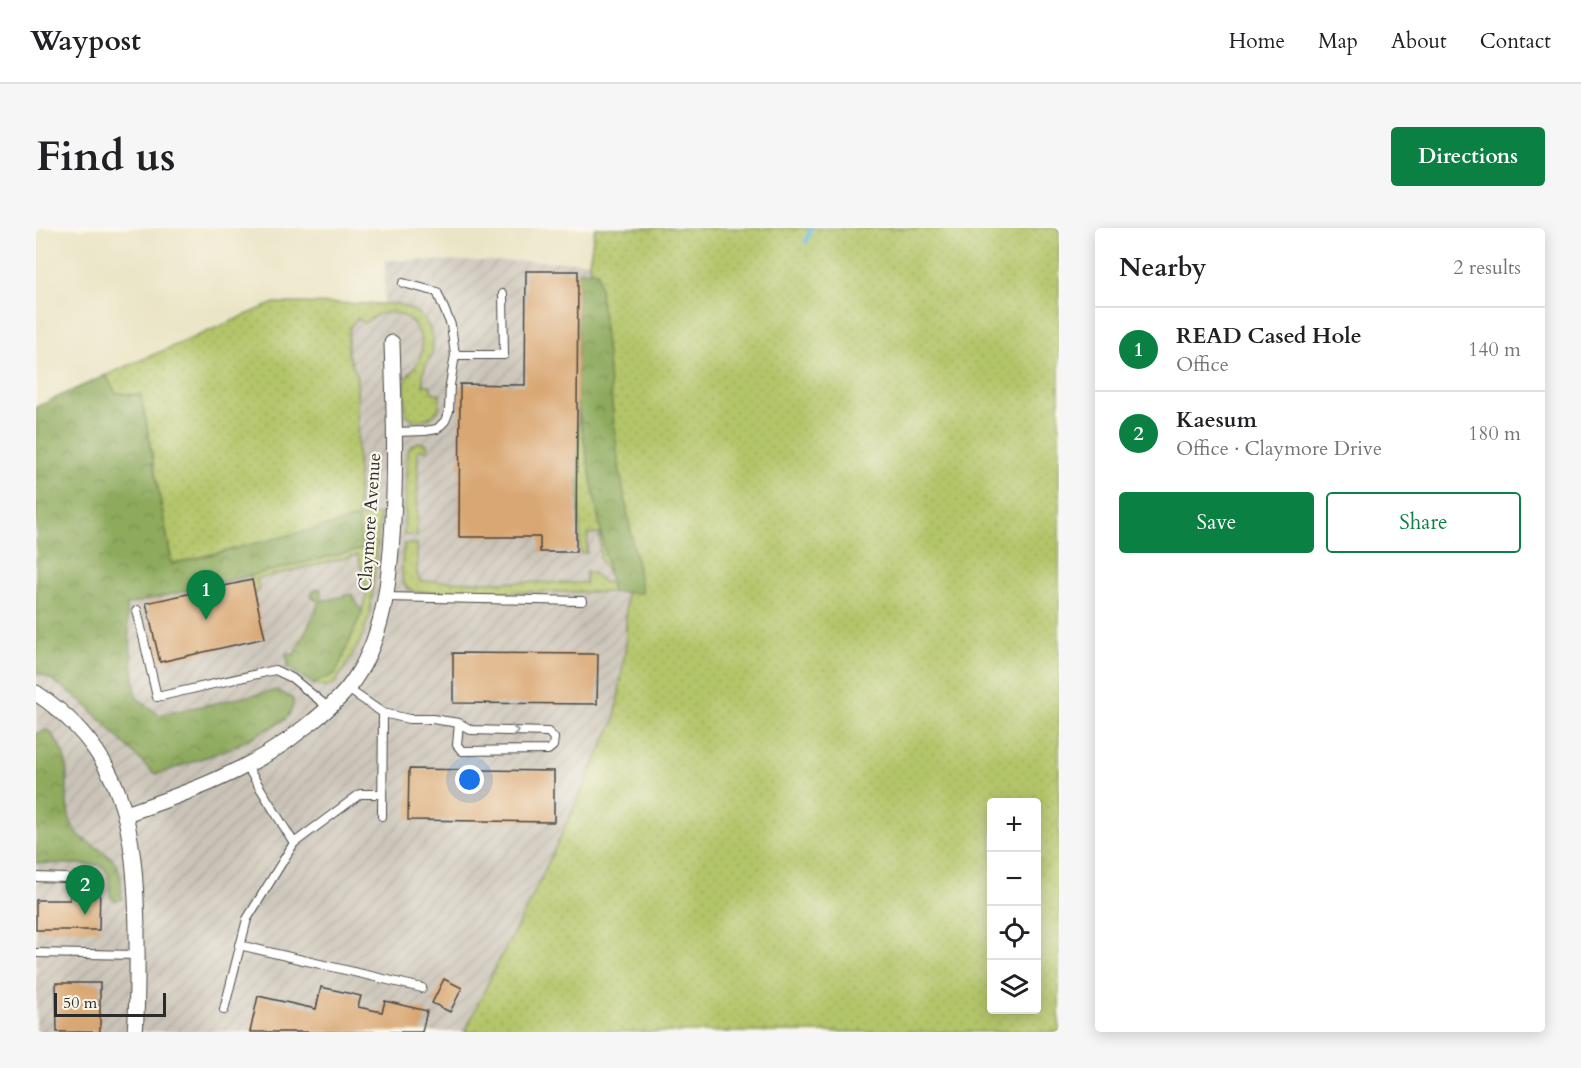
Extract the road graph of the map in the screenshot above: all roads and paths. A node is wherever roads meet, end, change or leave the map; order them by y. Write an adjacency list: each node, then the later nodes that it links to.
1 (403, 284): 4 (lane)
2 (503, 294): 4 (lane)
3 (392, 343): 5 (street, Claymore Avenue)
4 (455, 355): 5 (lane)
5 (395, 432): 6 (street, Claymore Avenue)
6 (386, 597): 7 (lane); 9 (street, Claymore Avenue)
7 (582, 601)
8 (137, 610): 11 (lane)
9 (348, 689): 11 (street, Claymore Avenue); 12 (lane)
10 (36, 693): 16 (street)
11 (329, 708): 14 (street, Claymore Avenue)
12 (383, 713): 13 (lane); 15 (lane)
13 (459, 723): 13 (lane, one-way to 13)
14 (246, 765): 16 (street, Claymore Avenue); 18 (lane)
15 (382, 794): 17 (lane); 18 (lane)
16 (126, 814): 23 (street)
17 (382, 816)
18 (294, 843): 21 (lane)
19 (36, 877): 20 (lane)
20 (65, 878)
21 (239, 945): 24 (lane); 25 (lane)
22 (36, 953): 23 (lane)
23 (137, 955): 26 (street)
24 (422, 988)
25 (224, 1010)
26 (135, 1032)

